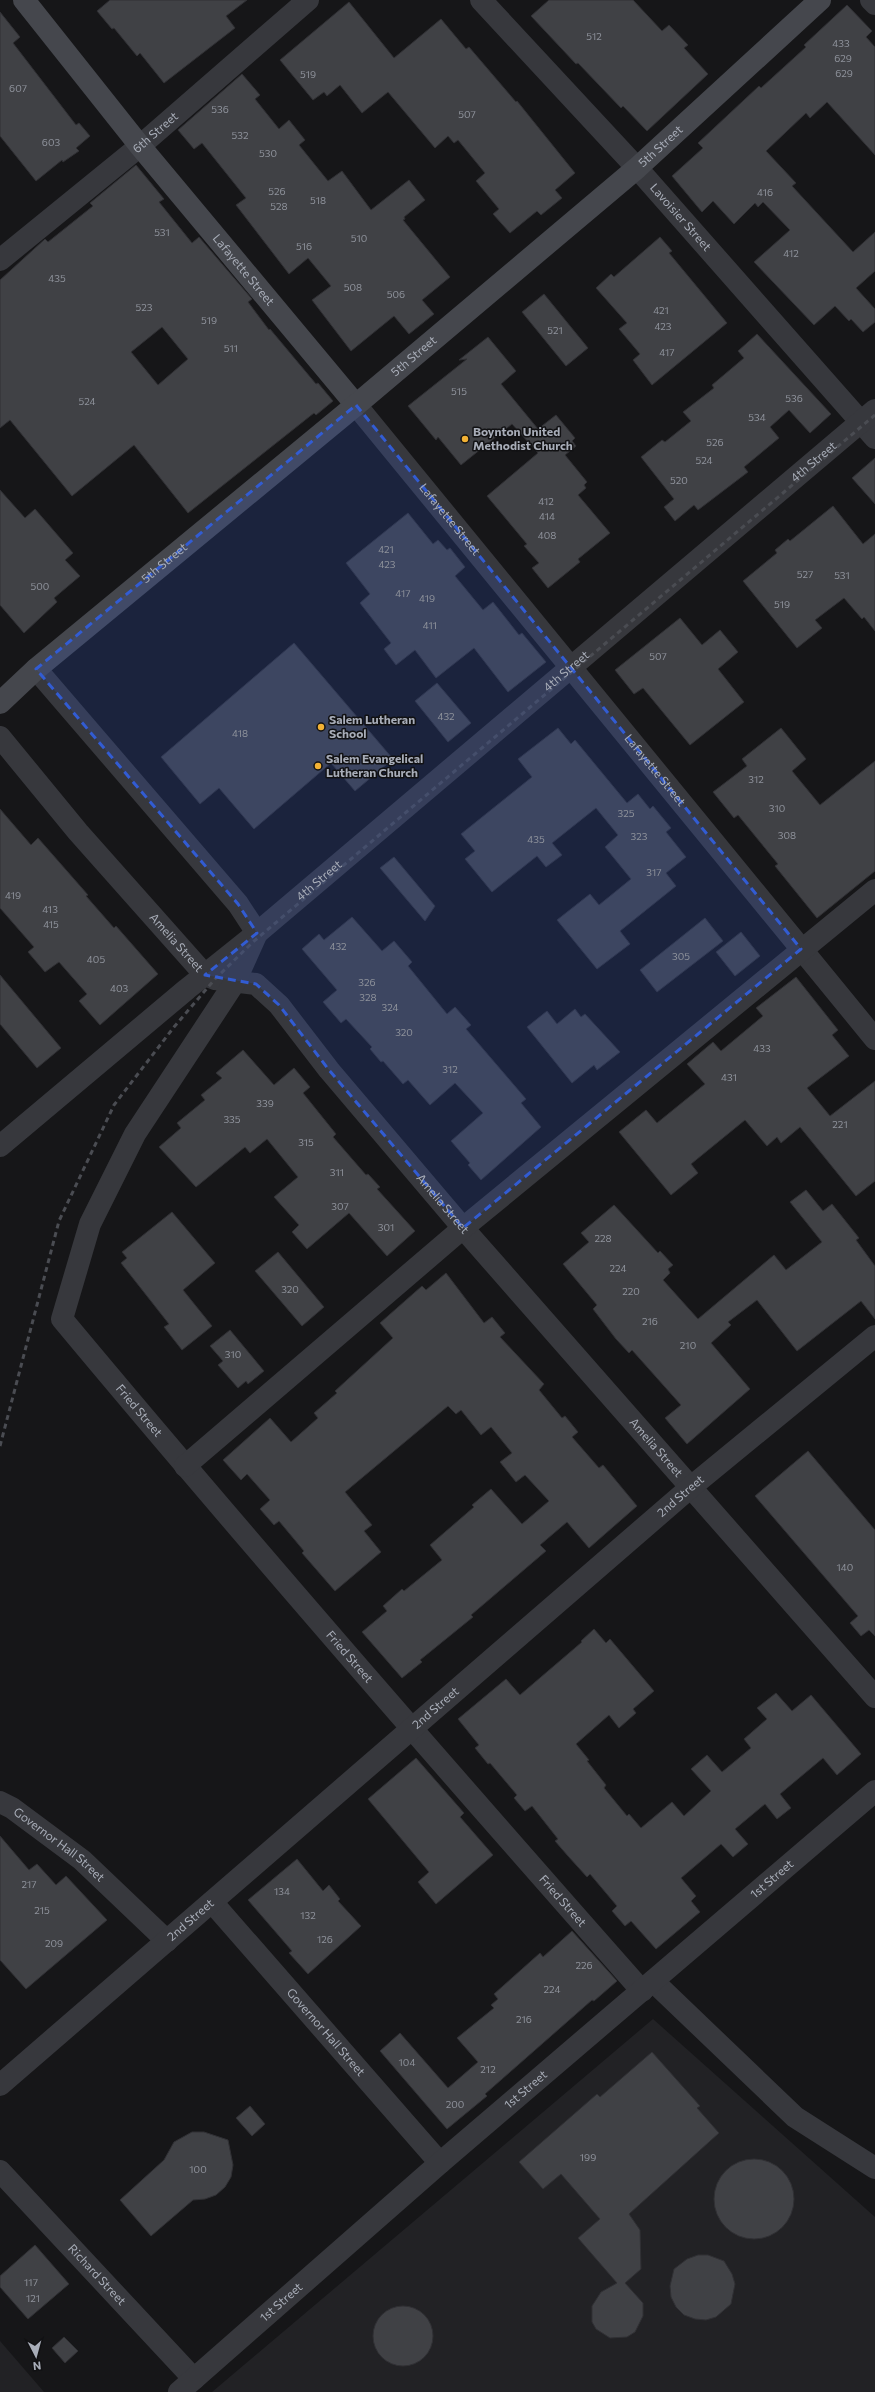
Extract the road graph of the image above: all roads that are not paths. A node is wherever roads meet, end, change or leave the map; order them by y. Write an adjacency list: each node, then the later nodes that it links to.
1 (24, 0): 7 (main road, Lafayette Street)
2 (308, 0): 7 (street, 6th Street)
3 (481, 0): 8 (street, Lavoisier Street)
4 (820, 0): 8 (main road, 5th Street)
5 (871, 0): 6 (street)
6 (875, 4)
7 (140, 146): 9 (street, 6th Street); 10 (main road, Lafayette Street)
8 (637, 168): 10 (main road, 5th Street); 11 (street, Lavoisier Street)
9 (0, 260)
10 (356, 405): 13 (street, Lafayette Street); 14 (main road, 5th Street)
11 (868, 416): 12 (street, Lavoisier Street); 13 (street, 4th Street)
12 (875, 438)
13 (571, 667): 18 (street, 4th Street); 19 (street, Lafayette Street)
14 (36, 669): 15 (main road, 5th Street); 18 (street)
15 (2, 696)
16 (0, 737): 20 (street, Amelia Street)
17 (875, 890): 19 (street)
18 (257, 933): 20 (street, 4th Street); 21 (street)
19 (801, 949): 22 (street, Lafayette Street); 24 (street)
20 (206, 975): 21 (street, Amelia Street); 23 (street, 4th Street)
21 (235, 982): 24 (street, Amelia Street); 26 (street, Fried Street)
22 (875, 1039)
23 (0, 1146)
24 (463, 1228): 26 (street); 27 (street, Amelia Street)
25 (875, 1336): 27 (street, 2nd Street)
26 (184, 1466): 29 (street, Fried Street)
27 (691, 1487): 28 (street, Amelia Street); 29 (street, 2nd Street)
28 (875, 1696)
29 (411, 1729): 32 (street, 2nd Street); 34 (street, Fried Street)
30 (875, 1792): 34 (street, 1st Street)
31 (0, 1802): 33 (street, Governor Hall Street)
32 (212, 1902): 33 (street, 2nd Street); 36 (street, Governor Hall Street)
33 (167, 1941): 35 (street, 2nd Street)
34 (648, 1986): 36 (street, 1st Street); 37 (street, Fried Street)
35 (0, 2085)
36 (440, 2163): 39 (street, 1st Street)
37 (875, 2168)
38 (0, 2171): 39 (street, Richard Street)
39 (186, 2386)

